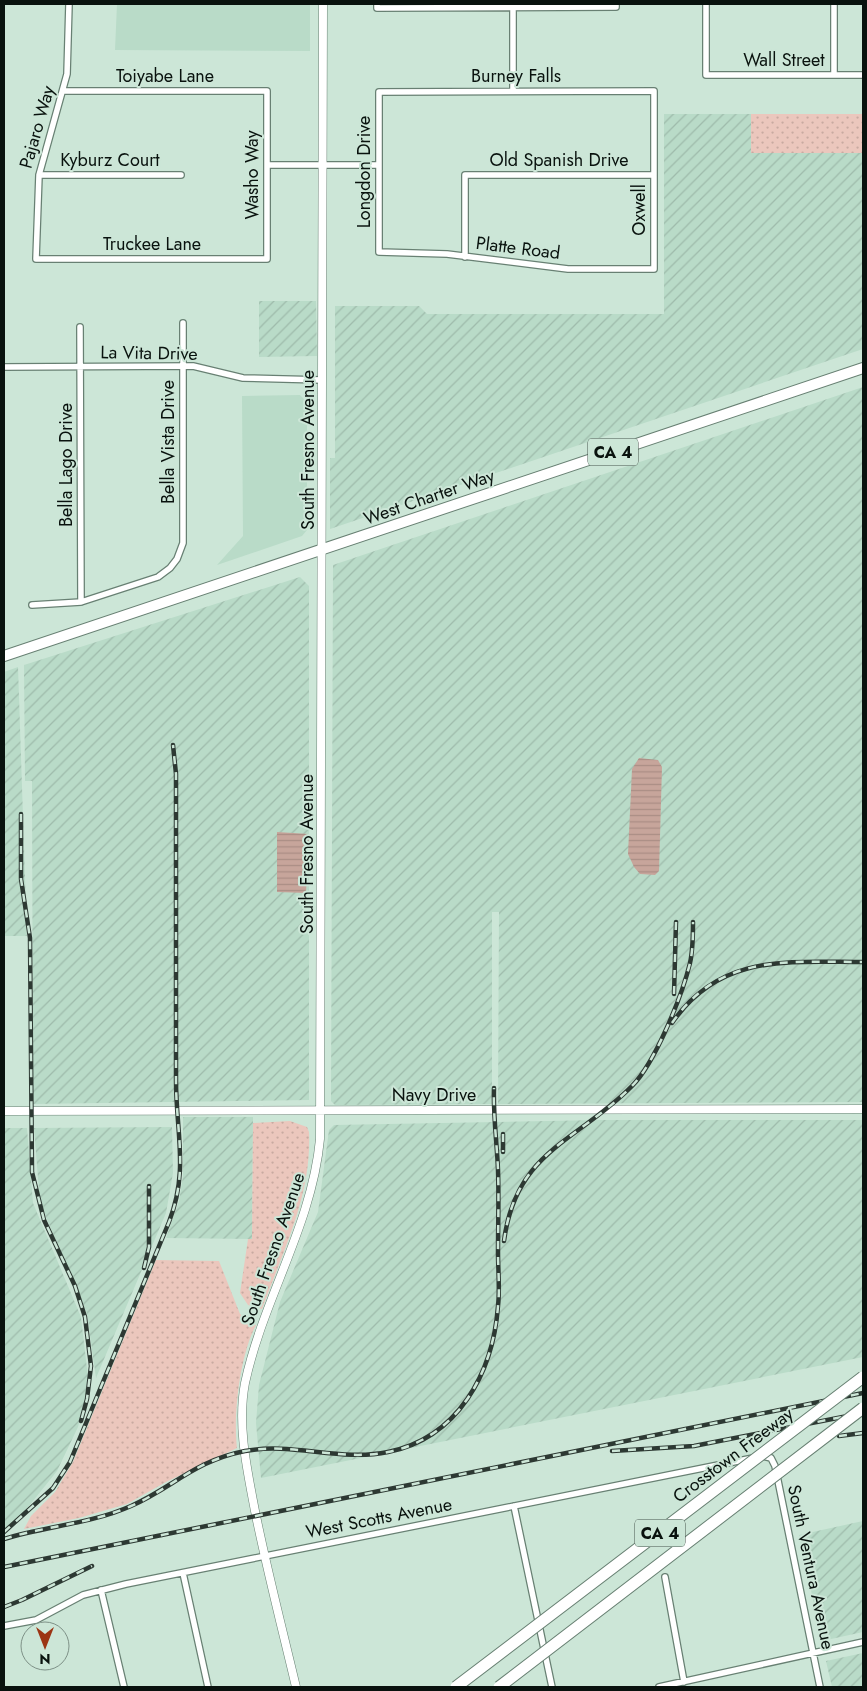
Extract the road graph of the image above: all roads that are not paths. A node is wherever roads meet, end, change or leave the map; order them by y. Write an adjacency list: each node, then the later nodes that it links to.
1 (69, 4): 10 (street, Pajaro Way)
2 (323, 4): 16 (street, South Fresno Avenue)
3 (706, 4): 8 (street, Wall Street)
4 (834, 4): 8 (street)
5 (377, 6): 7 (street)
6 (616, 6): 7 (street)
7 (513, 8): 12 (street)
8 (834, 75): 9 (street, Wall Street)
9 (863, 75)
10 (64, 91): 11 (street, Toiyabe Lane); 18 (street, Pajaro Way)
11 (267, 91): 15 (street, Washo Way)
12 (513, 91): 13 (street, Burney Falls); 14 (street, Burney Falls)
13 (654, 91): 20 (street, Oxwell)
14 (379, 92): 17 (street, Longdon Drive)
15 (267, 165): 16 (street); 24 (street, Washo Way)
16 (323, 165): 17 (street); 32 (street, South Fresno Avenue)
17 (379, 165): 21 (street, Longdon Drive)
18 (39, 175): 19 (street, Kyburz Court); 23 (street, Pajaro Way)
19 (181, 175)
20 (654, 175): 22 (street, Old Spanish Drive); 25 (street, Oxwell)
21 (379, 252): 22 (street, Platte Road)
22 (465, 257): 25 (street, Platte Road)
23 (36, 259): 24 (street, Truckee Lane)
24 (267, 259)
25 (654, 269)
26 (183, 323): 28 (street, Bella Vista Drive)
27 (80, 327): 30 (street, Bella Lago Drive)
28 (183, 366): 30 (street, La Vita Drive); 32 (street, La Vita Drive); 34 (street, Bella Vista Drive)
29 (4, 367): 30 (street, La Vita Drive)
30 (80, 367): 34 (street, Bella Lago Drive)
31 (863, 368): 33 (highway, West Charter Way / CA 4)
32 (322, 380): 33 (street, South Fresno Avenue)
33 (323, 550): 36 (highway, West Charter Way / CA 4); 38 (street, South Fresno Avenue)
34 (81, 602): 35 (street)
35 (32, 604)
36 (4, 656)
37 (863, 1109): 38 (street, Navy Drive)
38 (322, 1110): 39 (street, Navy Drive); 44 (street, South Fresno Avenue)
39 (4, 1111)
40 (863, 1377): 55 (highway, Crosstown Freeway / CA 4, bridge)
41 (863, 1408): 56 (highway, CA 4, bridge)
42 (766, 1456): 43 (street, West Scotts Avenue); 50 (street, South Ventura Avenue)
43 (514, 1506): 44 (street, West Scotts Avenue); 57 (street)
44 (264, 1556): 45 (street, West Scotts Avenue); 54 (street, South Fresno Avenue)
45 (183, 1573): 47 (street, West Scotts Avenue); 53 (street)
46 (665, 1577): 51 (street)
47 (101, 1590): 48 (street, West Scotts Avenue); 52 (street)
48 (4, 1626)
49 (863, 1642): 50 (street)
50 (813, 1653): 51 (street); 59 (street, South Ventura Avenue)
51 (684, 1682): 58 (street)
52 (124, 1687)
53 (208, 1687)
54 (296, 1687)
55 (456, 1687)
56 (499, 1687)
57 (552, 1687)
58 (659, 1687)
59 (820, 1687)

